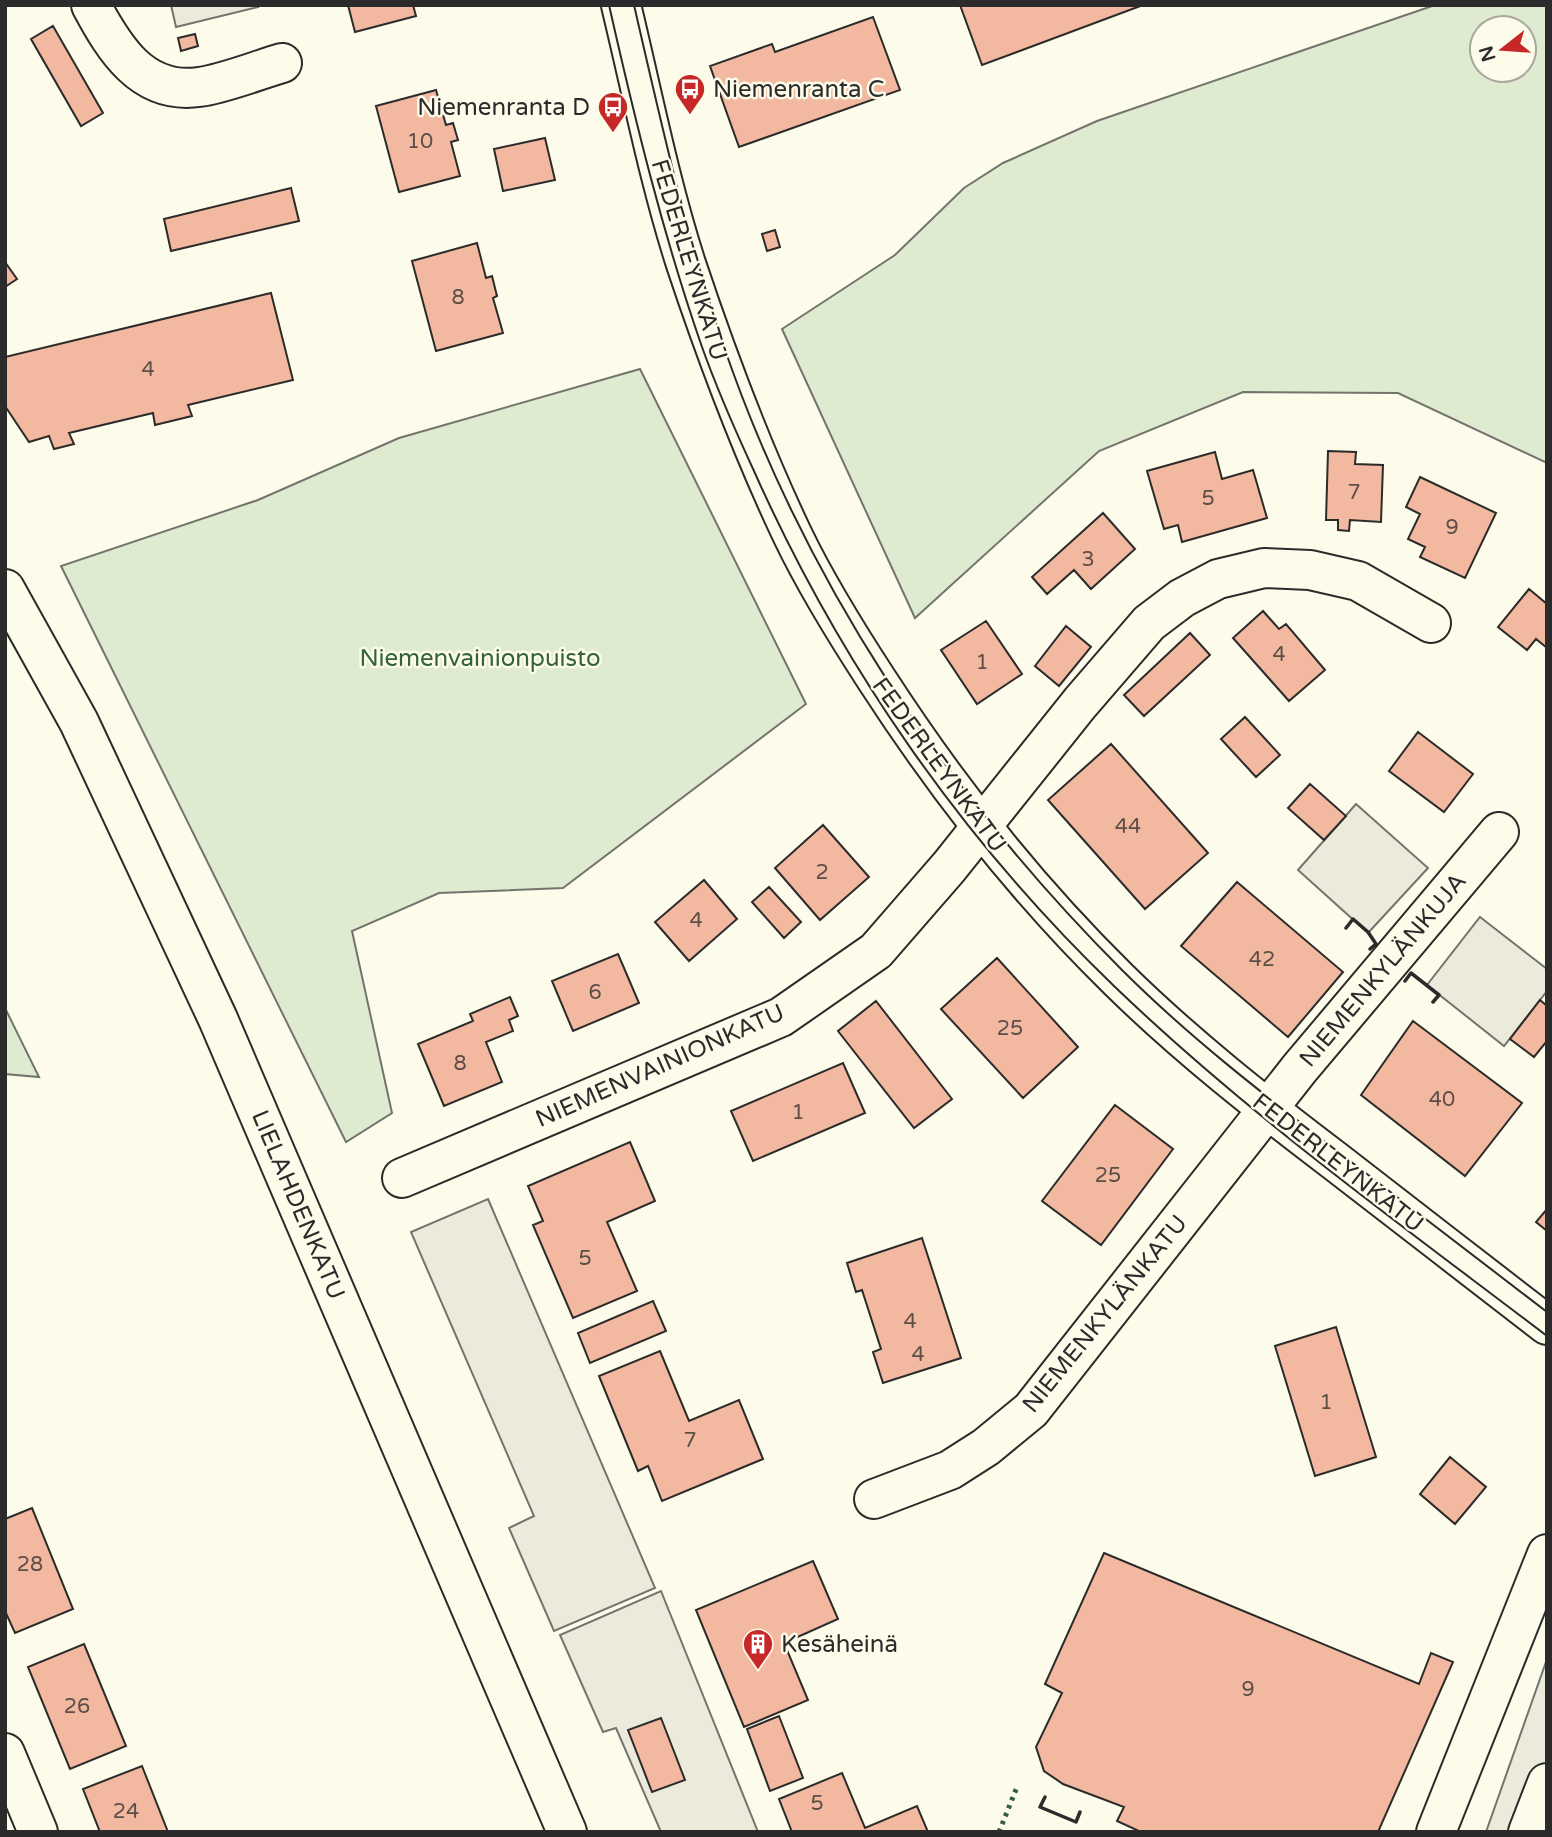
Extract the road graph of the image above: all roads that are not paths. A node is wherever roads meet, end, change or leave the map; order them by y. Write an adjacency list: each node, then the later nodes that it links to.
1 (90, 5): 3 (street)
2 (621, 5): 6 (street, FEDERLEYNKATU)
3 (282, 63)
4 (5, 589): 17 (street, LIELAHDENKATU)
5 (1432, 623): 6 (street, NIEMENVAINIONKATU)
6 (980, 828): 8 (street, FEDERLEYNKATU); 9 (street, NIEMENVAINIONKATU)
7 (1499, 832): 8 (street, NIEMENKYLÄNKUJA)
8 (1268, 1110): 10 (street, FEDERLEYNKATU); 11 (street, NIEMENKYLÄNKATU)
9 (402, 1178)
10 (1547, 1325)
11 (874, 1499)
12 (1547, 1554): 15 (street)
13 (5, 1753): 16 (street)
14 (1547, 1783): 18 (street)
15 (1438, 1831)
16 (38, 1832)
17 (568, 1832)
18 (1528, 1832)

